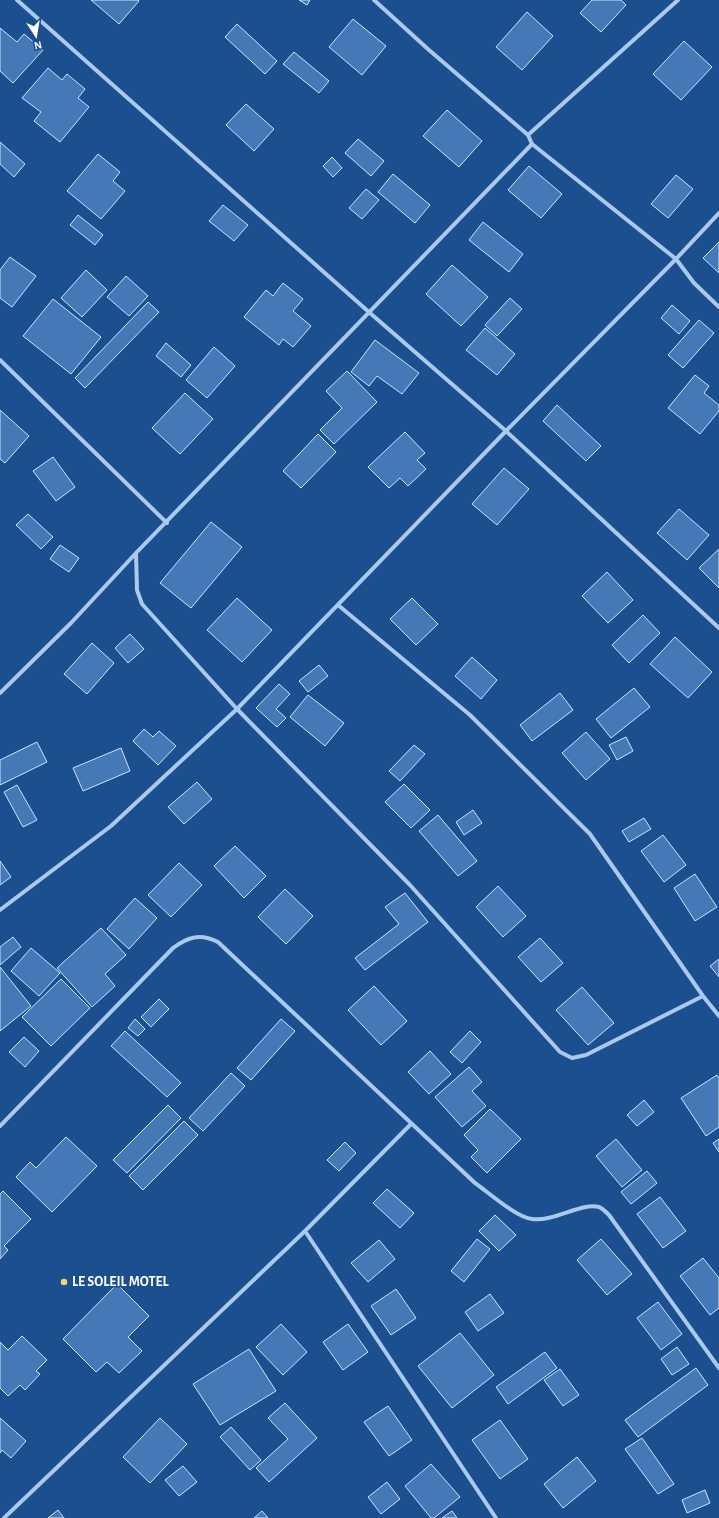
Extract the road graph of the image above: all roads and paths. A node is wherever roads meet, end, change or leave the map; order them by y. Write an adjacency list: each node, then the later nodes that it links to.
1 (17, 0): 9 (street)
2 (374, 0): 4 (street)
3 (678, 0): 4 (street)
4 (528, 135): 5 (street)
5 (532, 144): 7 (street); 9 (street)
6 (719, 213): 7 (street)
7 (676, 259): 8 (street); 11 (street)
8 (719, 307)
9 (370, 313): 11 (street); 12 (street)
10 (0, 360): 12 (street)
11 (506, 431): 14 (street); 15 (street)
12 (167, 523): 13 (street)
13 (136, 553): 16 (street); 17 (street)
14 (338, 605): 17 (street); 19 (street)
15 (719, 628)
16 (0, 693)
17 (237, 708): 18 (street); 19 (street)
18 (0, 910)
19 (703, 996): 20 (street)
20 (719, 1016)
21 (411, 1124): 22 (street); 23 (street); 24 (street)
22 (0, 1126)
23 (305, 1231): 25 (street); 26 (street)
24 (719, 1368)
25 (4, 1518)
26 (496, 1518)

